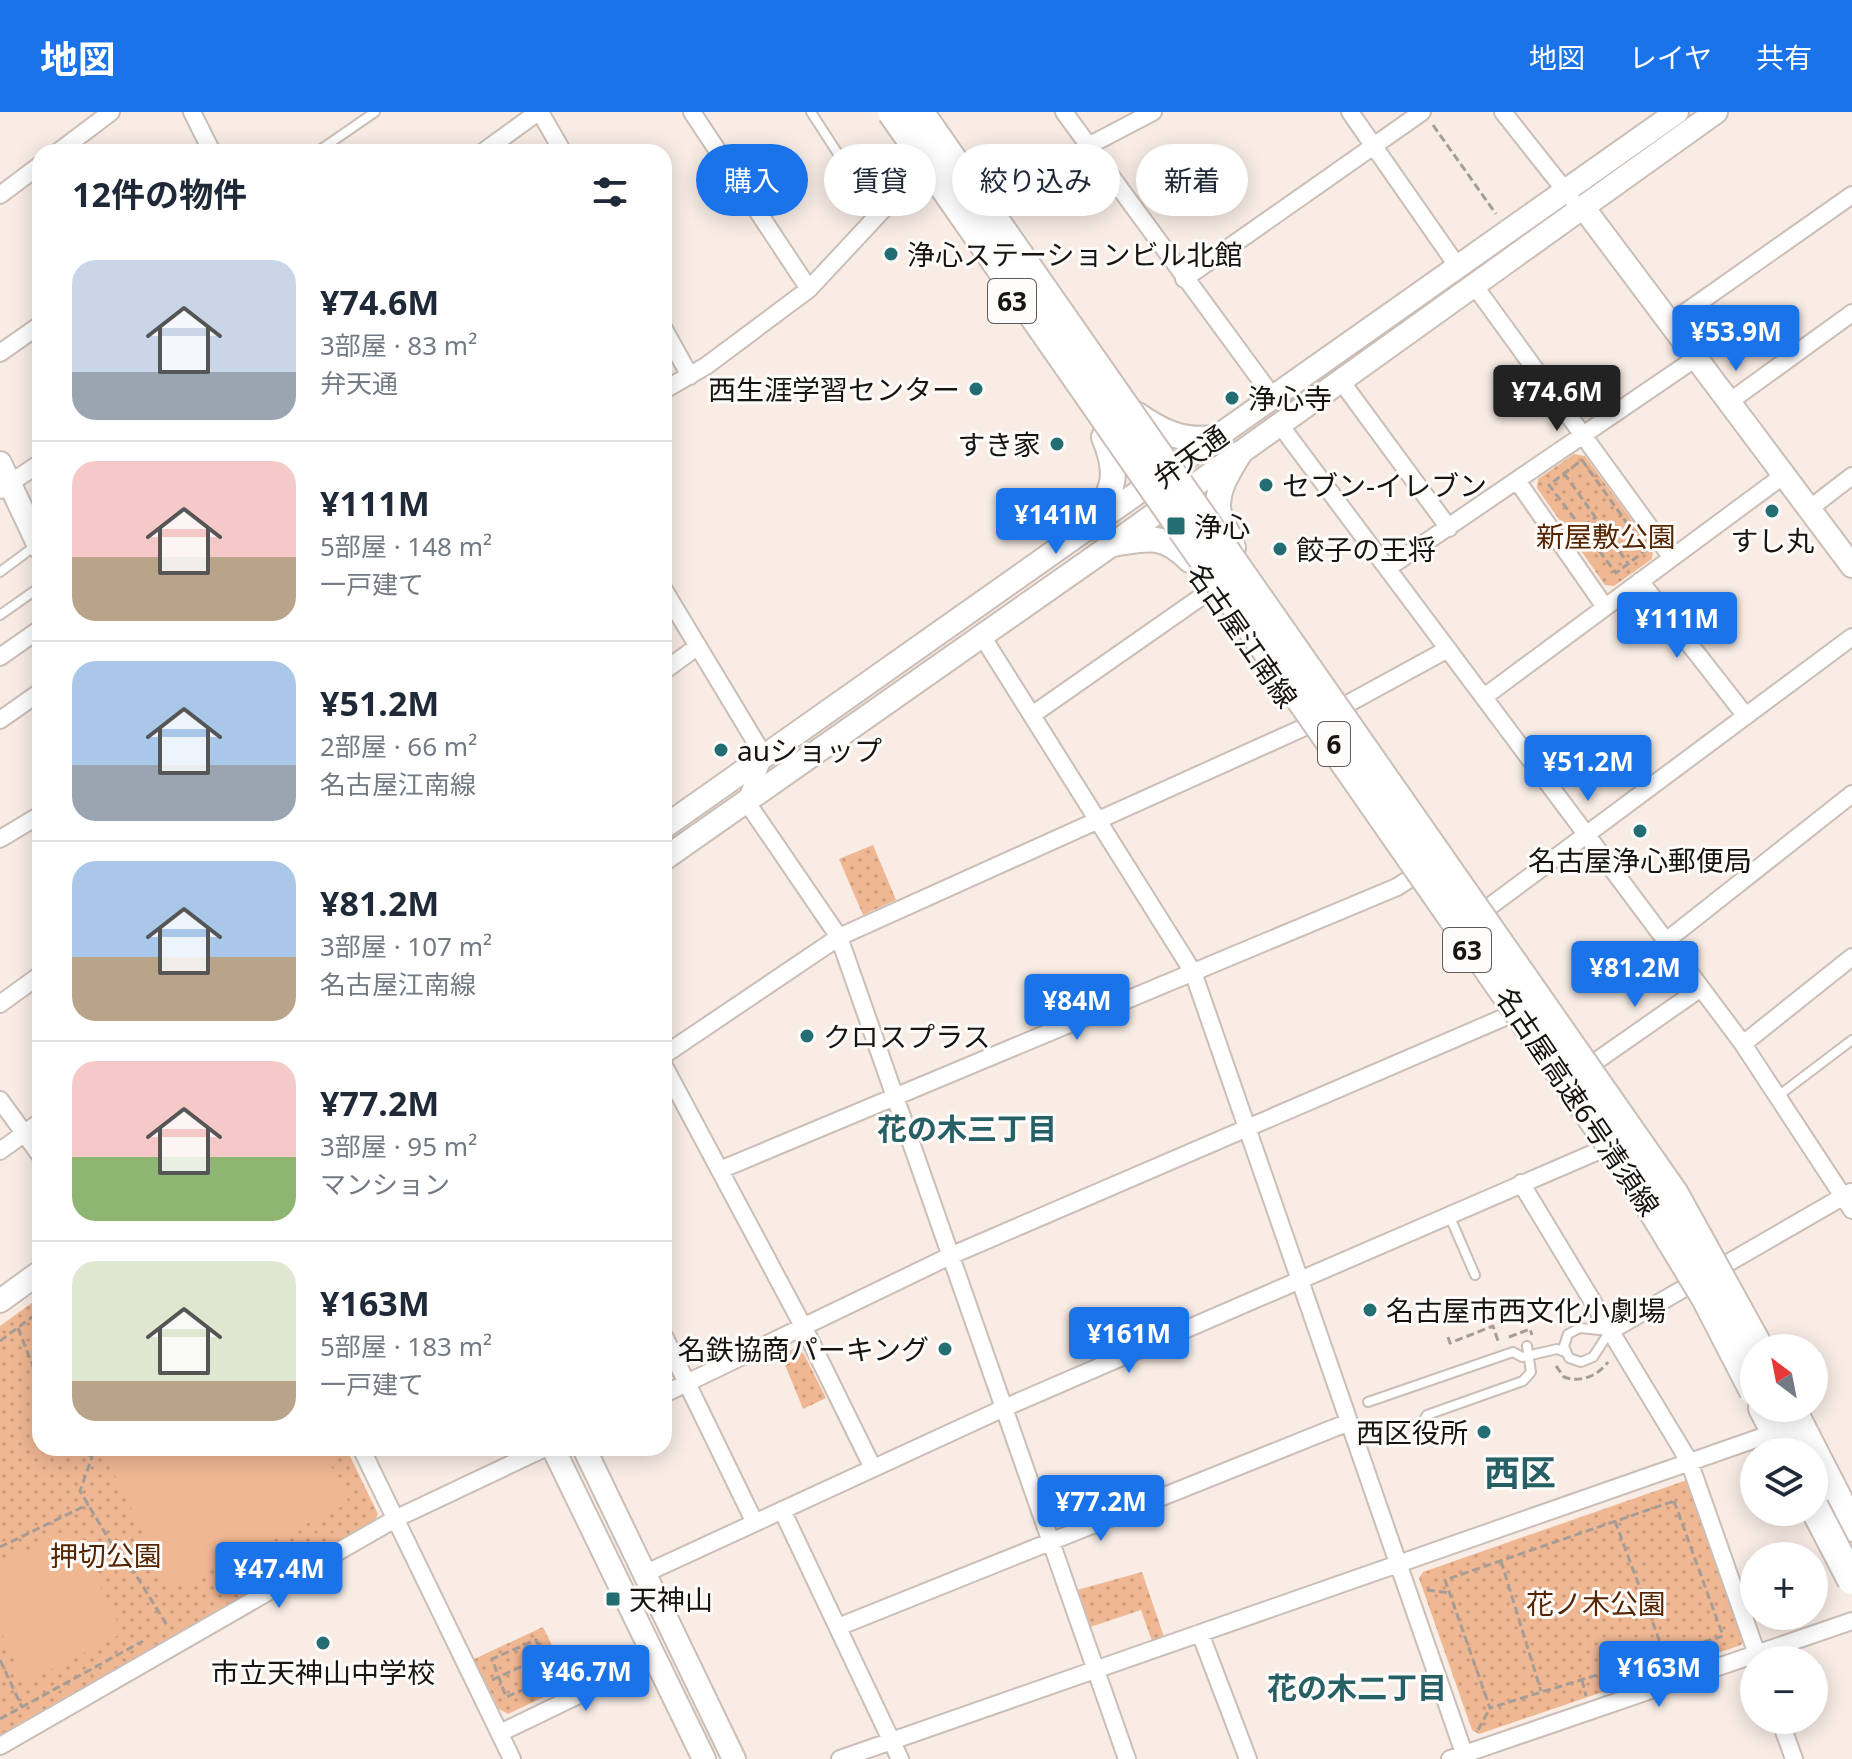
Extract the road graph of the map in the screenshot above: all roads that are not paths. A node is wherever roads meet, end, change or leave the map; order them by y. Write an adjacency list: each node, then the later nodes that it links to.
1 (111, 112): 18 (street)
2 (192, 112): 19 (street)
3 (375, 112): 20 (lane)
4 (539, 112): 21 (street); 22 (street)
5 (692, 112): 39 (street)
6 (811, 112): 23 (lane)
7 (881, 112): 24 (main road, 名古屋江南線 / 63)
8 (892, 112): 149 (highway, 名古屋高速6号清須線 / 6, bridge)
9 (919, 112): 144 (highway, 名古屋高速6号清須線 / 6, bridge)
10 (926, 112): 51 (main road, 名古屋江南線 / 63)
11 (1064, 112): 25 (street)
12 (1153, 112): 26 (street)
13 (1350, 112): 27 (street)
14 (1503, 112): 31 (street)
15 (1677, 112): 31 (street, 弁天通)
16 (1716, 112): 34 (street, 弁天通)
17 (1428, 118): 27 (street)
18 (69, 144)
19 (208, 144)
20 (329, 144)
21 (494, 144)
22 (558, 144)
23 (832, 144)
24 (903, 144)
25 (1087, 144)
26 (1092, 144)
27 (1375, 145): 36 (street); 37 (street)
28 (32, 171): 32 (street)
29 (1120, 190): 37 (street)
30 (936, 191): 54 (main road, 名古屋江南線 / 63)
31 (1564, 193): 34 (street); 36 (street, 弁天通)
32 (0, 195)
33 (1852, 195): 41 (street)
34 (1583, 207): 38 (street, 弁天通); 41 (street)
35 (875, 216): 39 (street)
36 (1458, 267): 49 (street, 弁天通)
37 (1184, 279): 49 (street)
38 (1474, 285): 47 (street, 弁天通); 53 (street)
39 (809, 289): 46 (street)
40 (1852, 313): 50 (street)
41 (1670, 323): 45 (street)
42 (32, 331): 44 (street)
43 (672, 343): 46 (street)
44 (0, 353)
45 (1696, 358): 50 (street); 53 (street)
46 (690, 376): 48 (street)
47 (1341, 381): 52 (street, 弁天通); 68 (street)
48 (672, 386)
49 (1273, 397): 55 (street, 弁天通)
50 (1729, 402): 59 (street)
51 (1136, 414): 55 (main road); 58 (main road, 名古屋江南線 / 63)
52 (1280, 425): 56 (street, 弁天通); 76 (street)
53 (1584, 436): 62 (street); 73 (street)
54 (1104, 437): 64 (main road, 名古屋江南線 / 63); 67 (main road)
55 (1215, 438): 58 (street, 弁天通)
56 (1239, 454): 63 (street, 弁天通); 71 (main road)
57 (32, 466): 61 (street)
58 (1175, 467): 63 (main road, 名古屋江南線 / 63); 64 (street, 弁天通)
59 (1784, 475): 65 (street); 73 (street)
60 (1852, 476): 65 (street)
61 (3, 479): 69 (street)
62 (1518, 482): 68 (street); 82 (street)
63 (1190, 488): 66 (street, 弁天通); 71 (main road, 名古屋江南線 / 63)
64 (1141, 491): 66 (main road, 名古屋江南線 / 63); 67 (street, 弁天通)
65 (1809, 509): 75 (street)
66 (1156, 512): 70 (street, 弁天通); 74 (main road, 名古屋江南線 / 63)
67 (1088, 528): 98 (street, 弁天通)
68 (1449, 528): 76 (street)
69 (32, 533)
70 (1113, 544): 74 (main road); 85 (street, 弁天通)
71 (1233, 548): 93 (main road, 名古屋江南線 / 63)
72 (32, 551): 77 (lane)
73 (1672, 558): 78 (street)
74 (1189, 560): 79 (main road, 名古屋江南線 / 63)
75 (1852, 566)
76 (1388, 568): 88 (street)
77 (0, 572)
78 (1640, 581): 82 (street); 95 (street)
79 (1211, 590): 94 (street); 97 (main road, 名古屋江南線 / 63)
80 (32, 593): 83 (lane)
81 (672, 603): 87 (street)
82 (1605, 607): 91 (street)
83 (0, 615)
84 (32, 635): 89 (street)
85 (982, 636): 94 (street); 100 (street, 弁天通)
86 (1852, 637): 95 (street)
87 (698, 646): 90 (street); 98 (street)
88 (1448, 649): 91 (street); 93 (street)
89 (0, 657)
90 (672, 665)
91 (1484, 697): 104 (street)
92 (32, 698): 96 (street)
93 (1344, 706): 97 (street); 108 (main road, 名古屋江南線 / 63)
94 (1032, 715): 102 (street)
95 (1745, 715): 104 (street)
96 (0, 720)
97 (1307, 726): 102 (street); 107 (main road, 名古屋江南線 / 63)
98 (764, 756): 100 (street); 103 (street, 弁天通)
99 (1852, 794): 110 (street)
100 (746, 801): 106 (street, 弁天通); 109 (street)
101 (32, 820): 105 (street)
102 (1098, 820): 109 (street); 112 (street)
103 (672, 821)
104 (1585, 832): 108 (street); 110 (street)
105 (0, 839)
106 (672, 853)
107 (1414, 876): 112 (street); 116 (main road, 名古屋江南線 / 63)
108 (1485, 910): 120 (main road, 名古屋江南線 / 63)
109 (839, 937): 119 (street); 123 (street)
110 (1666, 941): 114 (street)
111 (1852, 957): 118 (street)
112 (1193, 972): 123 (street); 125 (street)
113 (32, 981): 115 (street)
114 (1701, 988): 118 (street); 120 (street)
115 (0, 1004)
116 (1512, 1014): 125 (street); 129 (main road, 名古屋江南線 / 63)
117 (1852, 1040): 122 (lane)
118 (1743, 1044): 122 (street)
119 (672, 1050)
120 (1592, 1064): 136 (main road, 名古屋江南線 / 63)
121 (672, 1081): 131 (street)
122 (1778, 1096): 133 (street)
123 (895, 1097): 131 (street); 135 (street)
124 (0, 1100): 127 (street)
125 (1247, 1126): 135 (street); 139 (street)
126 (32, 1128): 127 (street)
127 (25, 1133): 128 (street); 130 (street)
128 (32, 1143)
129 (1603, 1149): 132 (street); 140 (main road, 名古屋江南線 / 63)
130 (0, 1151)
131 (720, 1170): 142 (street)
132 (1521, 1183): 134 (street); 143 (street)
133 (1850, 1199): 136 (street)
134 (1449, 1215): 137 (lane); 139 (street)
135 (950, 1256): 142 (street); 154 (street)
136 (1724, 1267): 140 (street); 145 (main road, 名古屋江南線 / 63)
137 (1475, 1275)
138 (32, 1278): 141 (street)
139 (1300, 1279): 154 (street); 155 (street)
140 (1691, 1286): 143 (street); 150 (main road, 名古屋江南線 / 63)
141 (0, 1301)
142 (803, 1326): 151 (street); 165 (street)
143 (1610, 1331): 148 (lane); 148 (lane); 164 (street)
144 (1751, 1334)
145 (1759, 1334)
146 (1528, 1350): 148 (lane); 153 (lane); 158 (lane)
147 (672, 1352): 151 (street)
148 (1565, 1352)
149 (1740, 1364)
150 (1740, 1378)
151 (687, 1383): 152 (street); 169 (street)
152 (672, 1390)
153 (1368, 1402)
154 (1004, 1408): 165 (street); 173 (street)
155 (1349, 1422): 173 (street); 174 (street)
156 (1798, 1422): 172 (highway)
157 (1805, 1422): 167 (main road)
158 (1421, 1433)
159 (1775, 1436): 164 (street)
160 (365, 1456): 168 (street)
161 (528, 1456): 168 (street)
162 (557, 1456): 183 (street)
163 (588, 1456): 175 (street)
164 (1689, 1461): 174 (street); 181 (street)
165 (873, 1468): 166 (street)
166 (782, 1510): 169 (street); 179 (street)
167 (1852, 1511)
168 (395, 1519): 186 (street); 189 (street)
169 (755, 1523): 175 (street)
170 (1817, 1526): 177 (main road)
171 (1824, 1526): 176 (highway, bridge)
172 (1852, 1527)
173 (1051, 1542): 179 (street); 185 (street)
174 (1398, 1563): 180 (street); 190 (street)
175 (644, 1574): 193 (street)
176 (1852, 1580)
177 (1852, 1595)
178 (1852, 1621): 182 (street)
179 (838, 1627): 188 (street)
180 (1200, 1633): 185 (street); 197 (street)
181 (1754, 1646)
182 (1787, 1646)
183 (655, 1658): 186 (street); 192 (street)
184 (1740, 1663): 190 (street)
185 (1096, 1669): 188 (street); 196 (street)
186 (500, 1733): 191 (street)
187 (1785, 1734): 198 (street)
188 (892, 1741): 194 (street); 195 (street)
189 (0, 1746)
190 (1460, 1757)
191 (512, 1759)
192 (704, 1759)
193 (734, 1759)
194 (840, 1759)
195 (900, 1759)
196 (1127, 1759)
197 (1248, 1759)
198 (1794, 1759)

